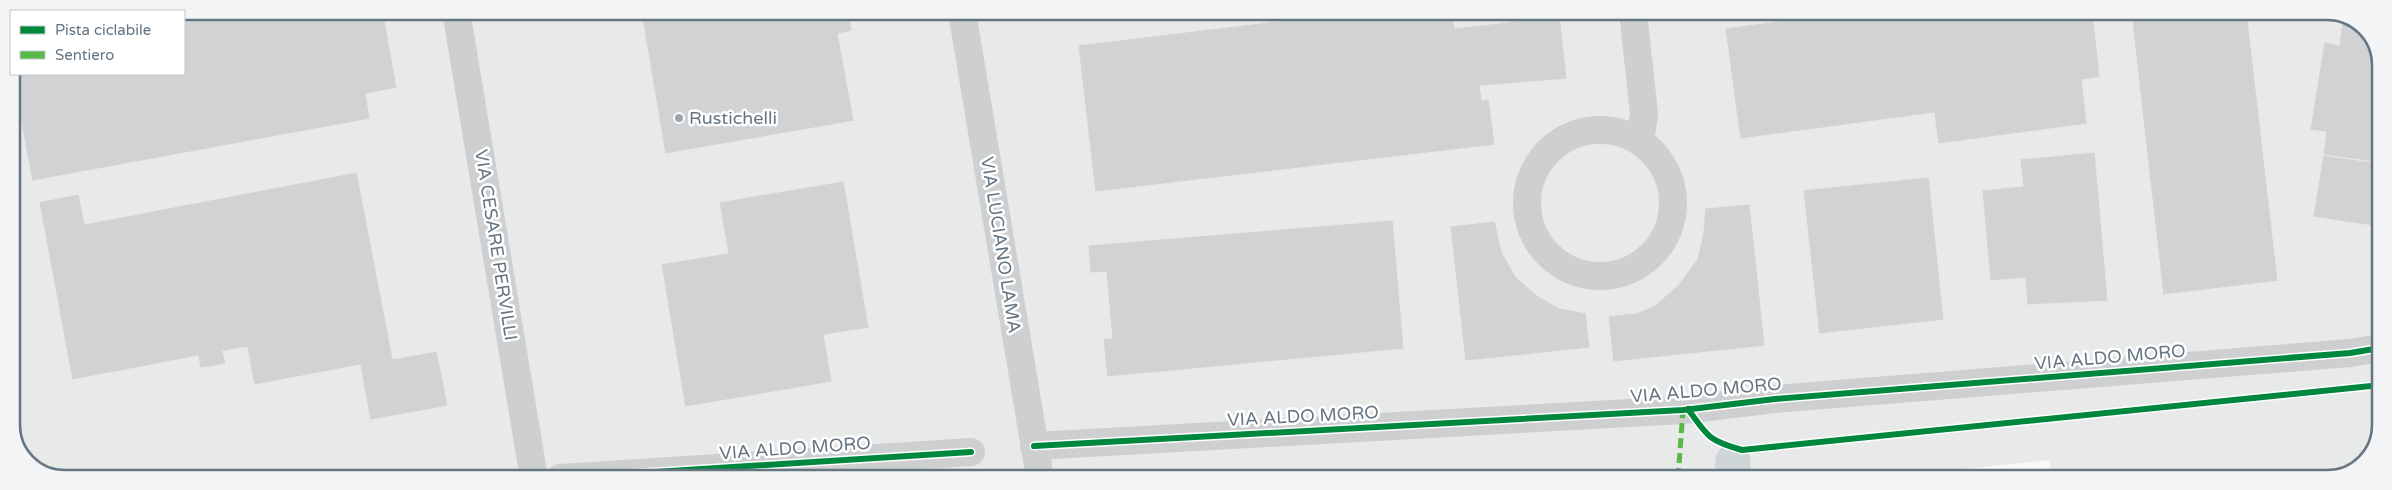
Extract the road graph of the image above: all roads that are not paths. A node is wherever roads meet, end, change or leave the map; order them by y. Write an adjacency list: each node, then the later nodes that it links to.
1 (458, 20): 10 (street, VIA CESARE PERVILLI)
2 (963, 20): 8 (street, VIA LUCIANO LAMA)
3 (1634, 20): 4 (street)
4 (1640, 141): 4 (street)
5 (2372, 349): 6 (street, VIA ALDO MORO)
6 (2350, 353): 7 (street); 8 (street, VIA ALDO MORO)
7 (2372, 360)
8 (1034, 446): 12 (street, VIA LUCIANO LAMA)
9 (971, 452): 11 (street, VIA ALDO MORO)
10 (533, 470)
11 (686, 470)
12 (1038, 470)

